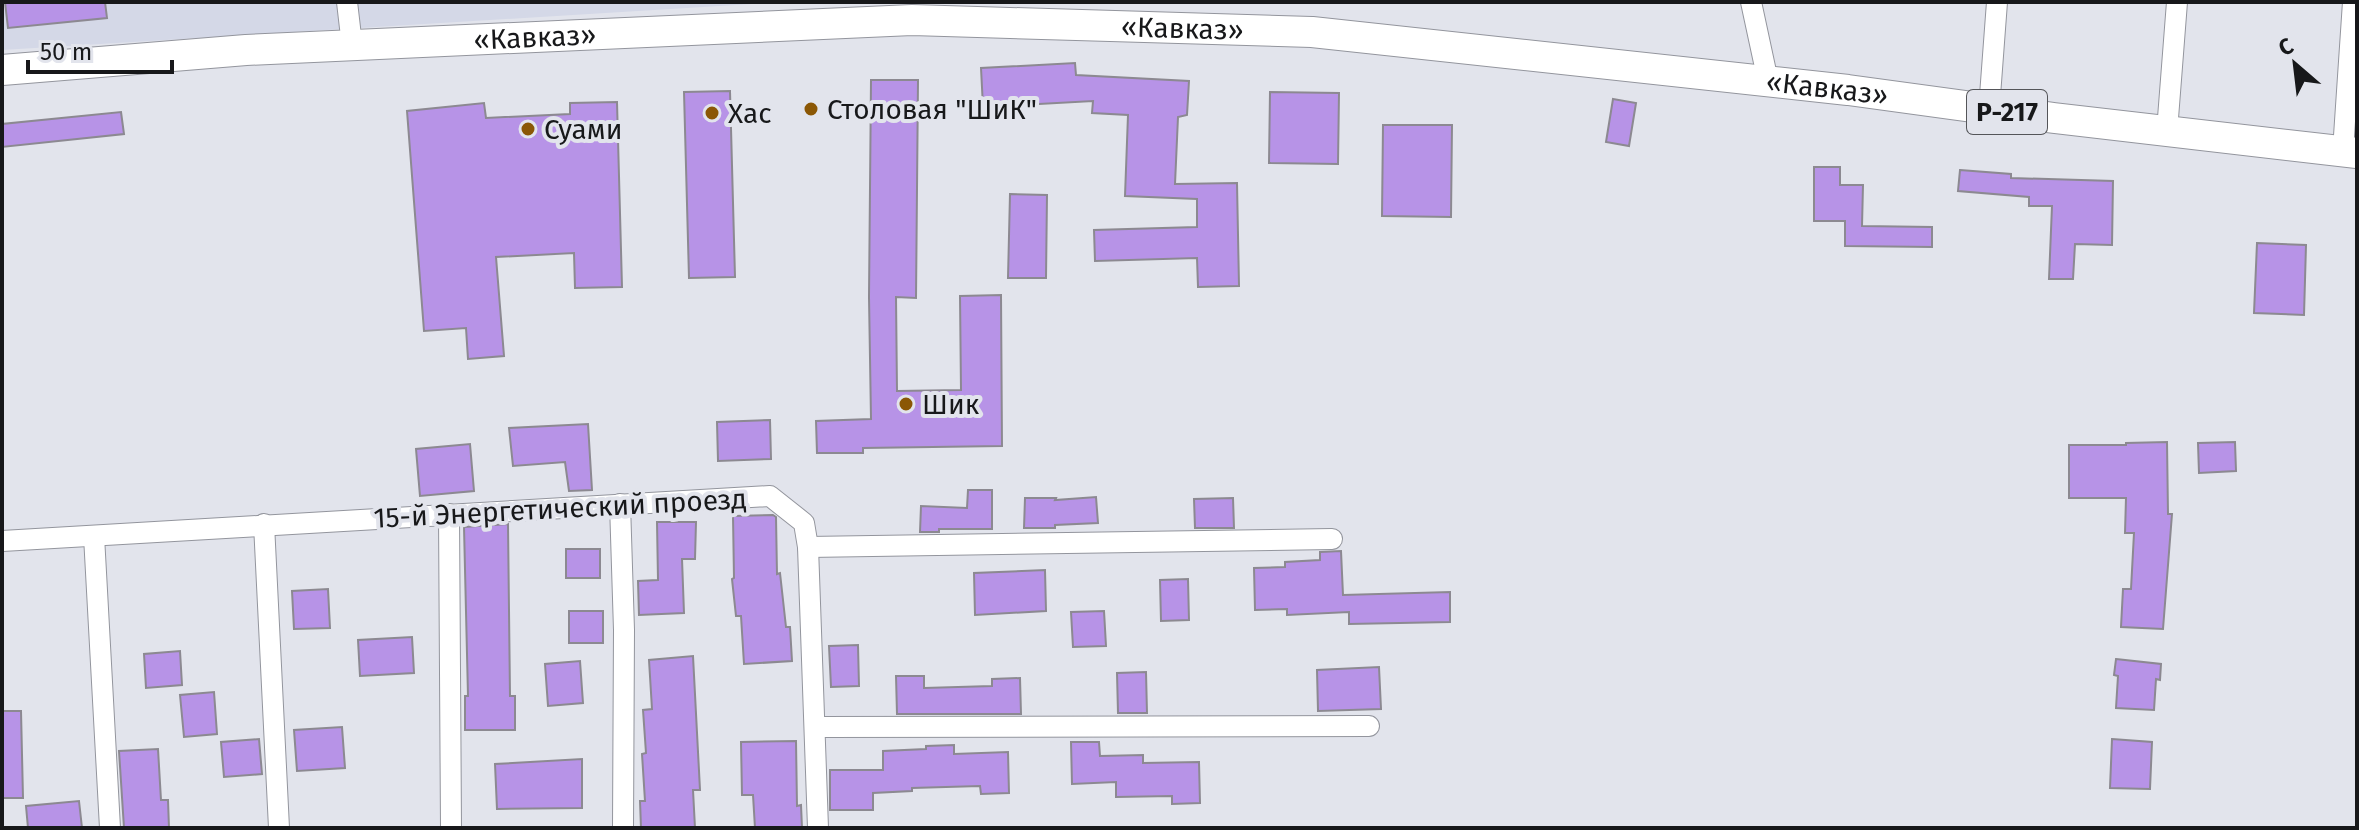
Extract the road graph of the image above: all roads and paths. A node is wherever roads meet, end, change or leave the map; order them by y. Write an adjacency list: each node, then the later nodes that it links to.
1 (347, 2): 6 (street)
2 (1751, 2): 8 (street)
3 (1997, 2): 9 (street)
4 (2177, 2): 10 (street)
5 (2353, 2): 11 (street)
6 (352, 45): 7 (highway, «Кавказ» / Р-217); 8 (highway, «Кавказ» / Р-217)
7 (2, 70)
8 (1768, 81): 9 (highway, «Кавказ» / Р-217)
9 (1989, 109): 10 (highway, «Кавказ» / Р-217)
10 (2167, 131): 11 (highway, «Кавказ» / Р-217)
11 (2350, 152)
12 (620, 504): 13 (street, 15-й Энергетический проезд); 18 (street, 15-й Энергетический проезд); 24 (street)
13 (449, 514): 14 (street, 15-й Энергетический проезд); 23 (street)
14 (264, 524): 15 (street, 15-й Энергетический проезд); 22 (street)
15 (94, 536): 17 (street, 15-й Энергетический проезд); 21 (street)
16 (1332, 539): 18 (street)
17 (2, 541)
18 (808, 547): 20 (street, 15-й Энергетический проезд)
19 (1369, 726): 20 (street)
20 (815, 727): 25 (street, 15-й Энергетический проезд)
21 (110, 828)
22 (279, 828)
23 (451, 828)
24 (623, 828)
25 (818, 828)

